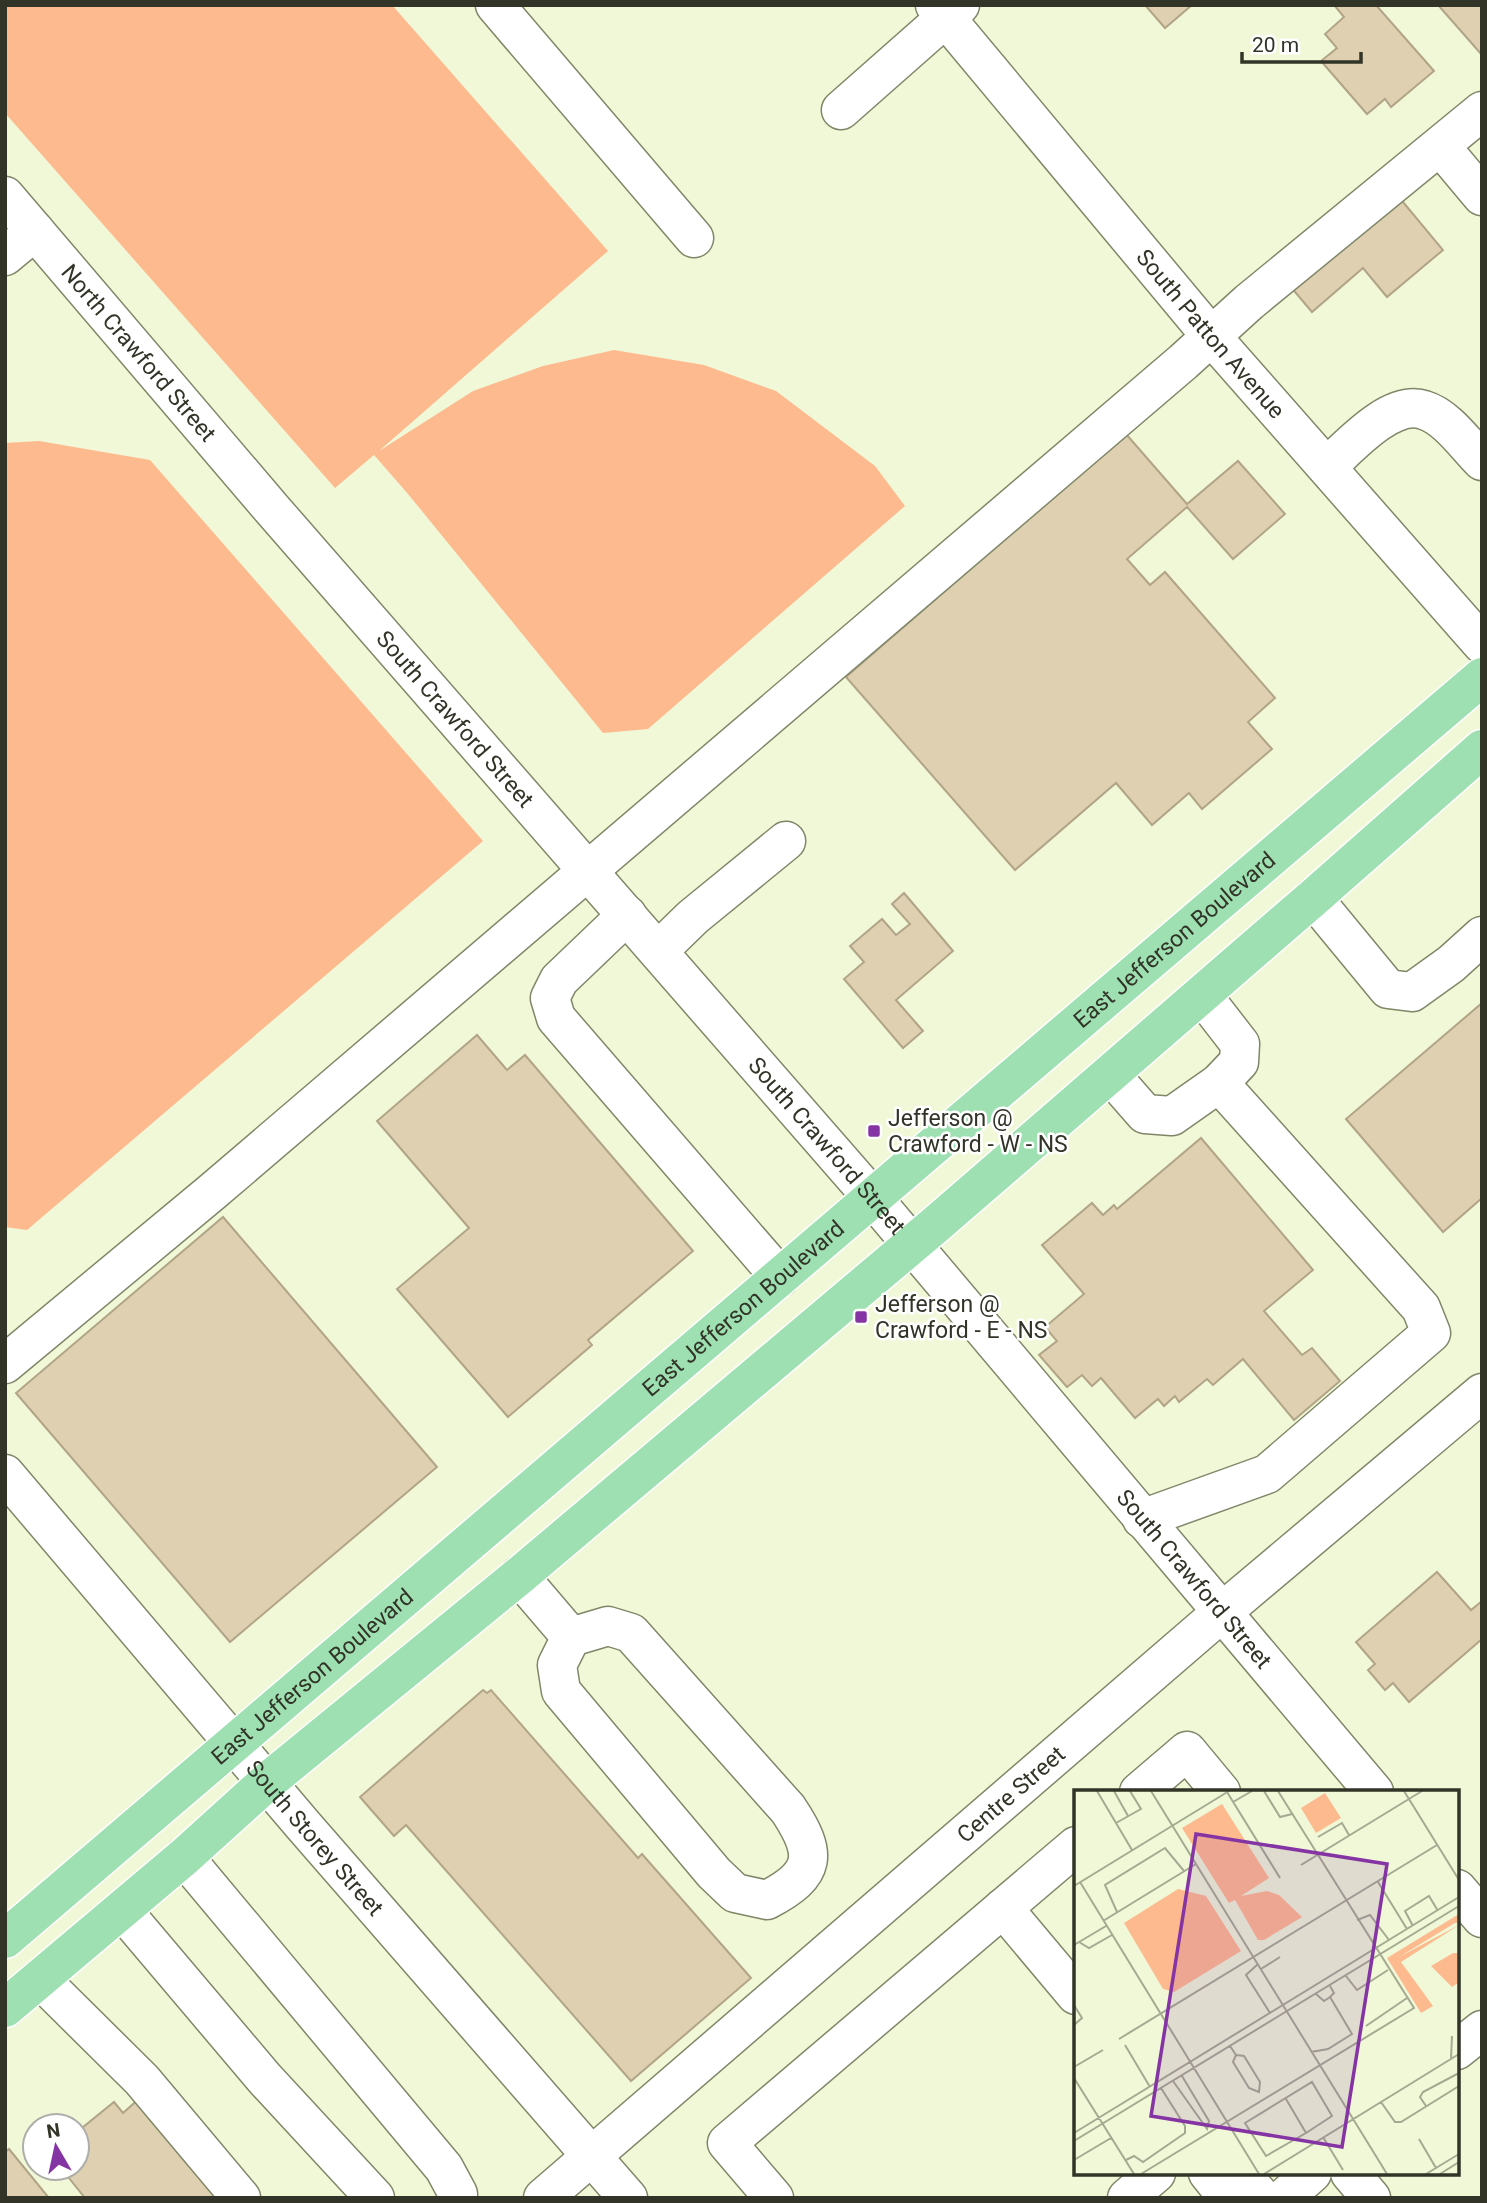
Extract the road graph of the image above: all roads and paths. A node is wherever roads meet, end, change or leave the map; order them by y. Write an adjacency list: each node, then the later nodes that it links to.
1 (495, 5): 9 (street)
2 (947, 9): 3 (street); 11 (street, South Patton Avenue)
3 (841, 110)
4 (1482, 111): 5 (street)
5 (1441, 147): 7 (street); 11 (street)
6 (5, 196): 8 (street, North Crawford Street)
7 (1482, 196)
8 (35, 231): 10 (street); 14 (street, North Crawford Street)
9 (694, 238)
10 (5, 256)
11 (1211, 336): 13 (street, South Patton Avenue); 19 (street)
12 (1482, 461): 13 (street)
13 (1328, 466): 15 (street, South Patton Avenue)
14 (272, 509): 19 (street, South Crawford Street)
15 (1482, 644)
16 (1482, 677): 27 (main road, East Jefferson Boulevard)
17 (1482, 749): 20 (main road)
18 (786, 841): 23 (street)
19 (588, 871): 21 (street, South Crawford Street); 30 (street)
20 (1313, 898): 22 (street); 24 (main road)
21 (627, 915): 23 (street, South Crawford Street); 29 (street)
22 (1482, 936)
23 (658, 951): 27 (street, South Crawford Street)
24 (1202, 995): 25 (main road); 26 (street)
25 (1110, 1074): 26 (street); 28 (main road)
26 (1219, 1083): 33 (street)
27 (872, 1197): 28 (street, South Crawford Street); 29 (main road, East Jefferson Boulevard)
28 (911, 1245): 33 (street, South Crawford Street); 34 (main road)
29 (780, 1278): 37 (main road, East Jefferson Boulevard)
30 (5, 1364)
31 (1482, 1393): 35 (street, Centre Street)
32 (5, 1474): 37 (street, South Storey Street)
33 (1142, 1519): 35 (street, South Crawford Street)
34 (519, 1576): 36 (street); 38 (main road)
35 (1221, 1613): 41 (street, South Crawford Street); 54 (street, Centre Street)
36 (571, 1637): 36 (street)
37 (234, 1743): 38 (street, South Storey Street); 48 (main road, East Jefferson Boulevard)
38 (268, 1782): 43 (main road); 54 (street, South Storey Street)
39 (1141, 1790): 40 (street)
40 (1219, 1790)
41 (1372, 1790)
42 (1074, 1848): 45 (street)
43 (184, 1857): 46 (main road); 62 (street)
44 (1459, 1891): 47 (street)
45 (1003, 1908): 50 (street); 65 (street)
46 (122, 1910): 49 (main road); 61 (street)
47 (1482, 1918)
48 (5, 1939)
49 (40, 1979): 51 (main road); 60 (street)
50 (1074, 1993)
51 (5, 2008)
52 (1482, 2030): 53 (street)
53 (1459, 2048)
54 (593, 2156): 63 (street, Centre Street); 64 (street, South Storey Street)
55 (1154, 2175): 66 (street)
56 (1210, 2175): 67 (street)
57 (1242, 2175): 68 (street)
58 (1310, 2175): 69 (street)
59 (1352, 2175): 70 (street)
60 (241, 2198)
61 (375, 2198)
62 (458, 2198)
63 (543, 2198)
64 (628, 2198)
65 (774, 2198)
66 (1127, 2198)
67 (1228, 2198)
68 (1262, 2198)
69 (1284, 2198)
70 (1371, 2198)

